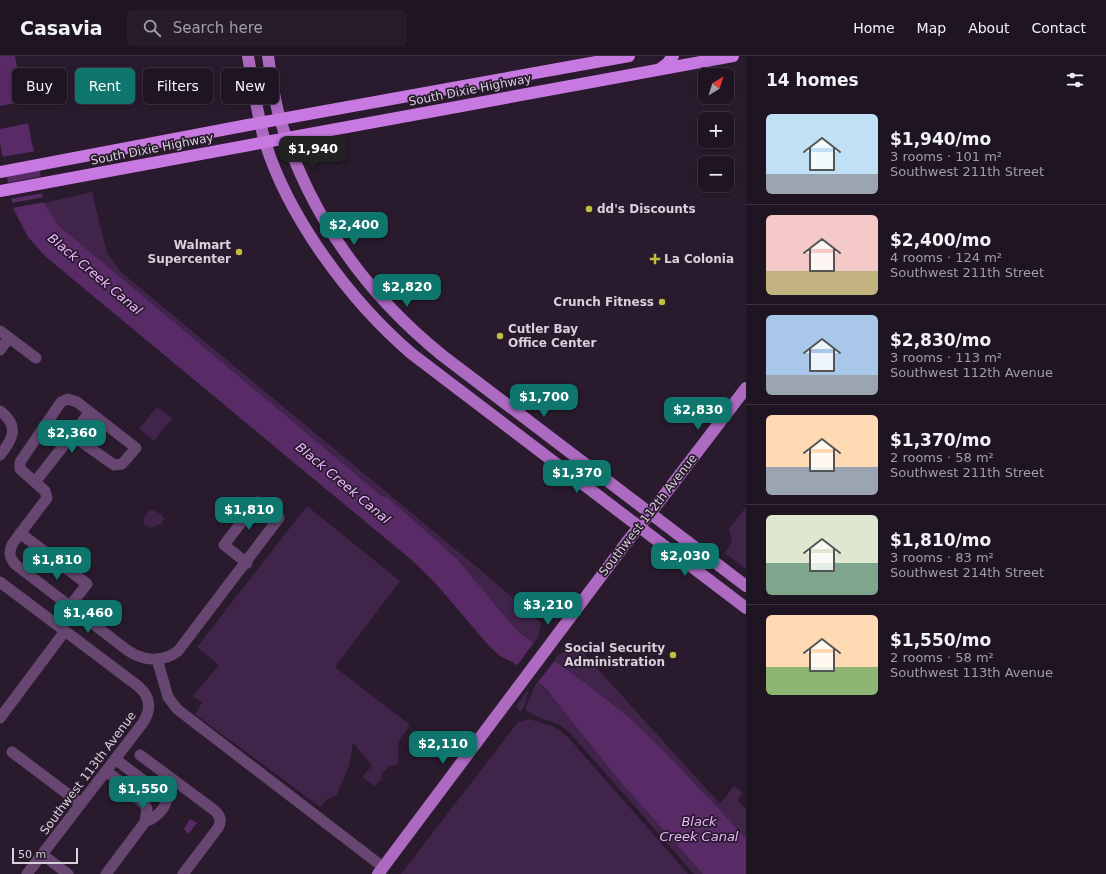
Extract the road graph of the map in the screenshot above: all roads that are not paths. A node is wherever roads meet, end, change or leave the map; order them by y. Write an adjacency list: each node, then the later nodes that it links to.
1 (248, 56): 9 (main road)
2 (268, 56): 8 (main road)
3 (629, 56): 8 (highway, South Dixie Highway)
4 (673, 56): 7 (highway)
5 (733, 56): 6 (highway, South Dixie Highway)
6 (687, 60): 7 (highway, South Dixie Highway)
7 (659, 70): 10 (highway, South Dixie Highway)
8 (281, 120): 9 (highway, South Dixie Highway); 10 (main road)
9 (261, 122): 11 (main road); 12 (highway, South Dixie Highway)
10 (287, 138): 11 (highway, South Dixie Highway); 23 (main road)
11 (265, 142): 13 (highway, South Dixie Highway); 24 (main road)
12 (0, 172)
13 (0, 191)
14 (4, 334): 15 (street); 16 (street)
15 (0, 350)
16 (36, 358)
17 (746, 388): 23 (main road, Southwest 112th Avenue)
18 (0, 411): 21 (street)
19 (90, 412): 20 (street); 20 (street); 22 (street)
20 (72, 435): 22 (street)
21 (0, 455)
22 (35, 482): 25 (street)
23 (650, 513): 24 (main road, Southwest 112th Avenue); 28 (main road)
24 (639, 526): 30 (main road); 44 (main road, Southwest 112th Avenue)
25 (20, 533): 29 (street); 29 (street)
26 (247, 563): 26 (street); 32 (street)
27 (0, 582): 31 (street)
28 (746, 586)
29 (70, 606): 32 (street)
30 (746, 608)
31 (65, 631): 33 (street); 36 (street, Southwest 113th Avenue)
32 (157, 659): 44 (street)
33 (0, 718)
34 (12, 752): 41 (street)
35 (140, 755): 38 (street)
36 (115, 759): 37 (street, Southwest 113th Avenue); 40 (street)
37 (106, 771): 39 (street); 41 (street, Southwest 113th Avenue)
38 (179, 784): 40 (street); 48 (street)
39 (126, 786): 40 (street); 42 (street)
40 (166, 801): 42 (street)
41 (81, 804): 43 (street, Southwest 113th Avenue)
42 (145, 822): 47 (street)
43 (42, 854): 45 (street, Southwest 113th Avenue); 46 (street)
44 (380, 870)
45 (27, 874)
46 (68, 874)
47 (106, 874)
48 (183, 874)

